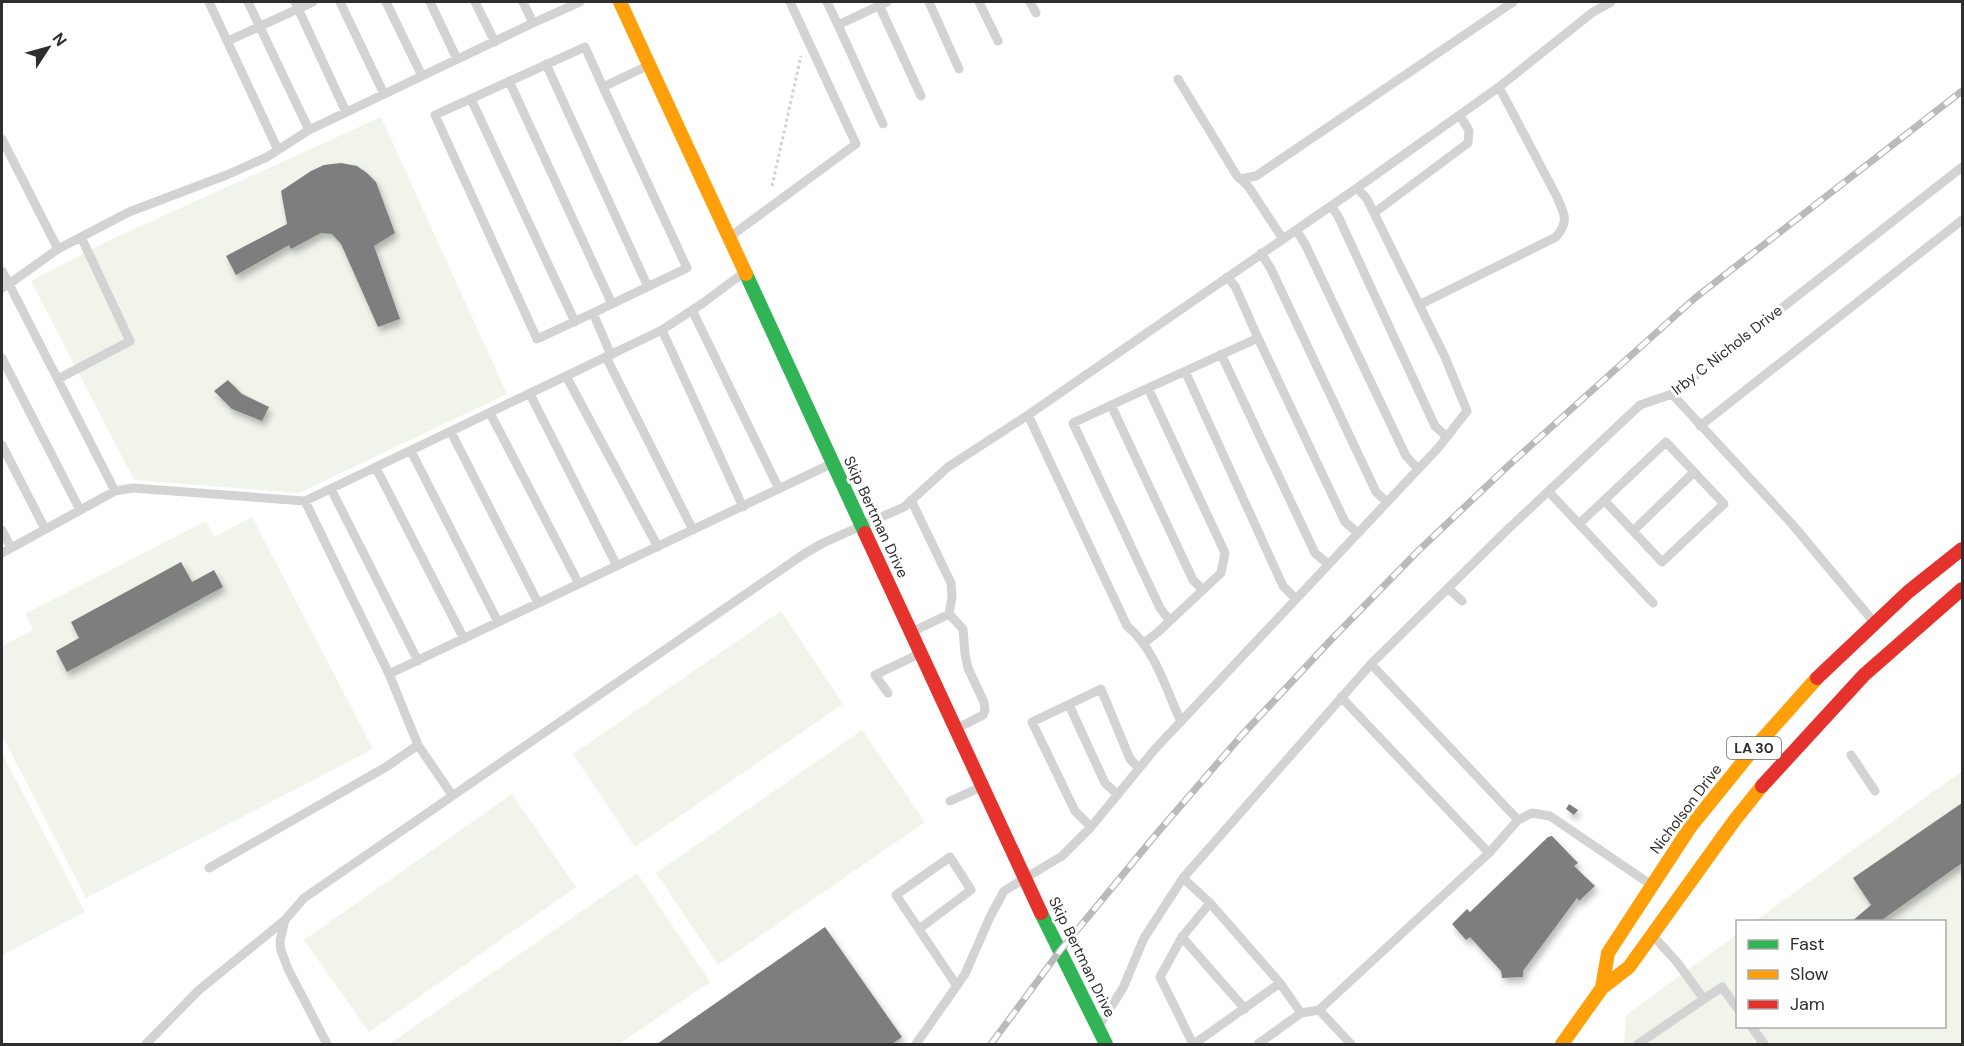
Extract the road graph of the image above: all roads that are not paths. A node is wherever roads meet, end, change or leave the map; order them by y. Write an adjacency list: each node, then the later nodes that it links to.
1 (209, 2): 24 (lane)
2 (248, 2): 23 (lane)
3 (313, 2): 19 (lane)
4 (340, 2): 36 (lane)
5 (386, 2): 31 (lane)
6 (430, 2): 27 (lane)
7 (475, 2): 26 (lane)
8 (523, 2): 21 (lane)
9 (580, 2): 21 (lane)
10 (620, 2): 29 (main road, Skip Bertman Drive)
11 (790, 2): 53 (lane)
12 (827, 2): 22 (lane)
13 (929, 2): 30 (lane)
14 (979, 2): 25 (lane)
15 (1030, 2): 20 (lane)
16 (1512, 2): 46 (lane)
17 (1611, 2): 35 (lane)
18 (883, 3): 22 (lane); 37 (lane)
19 (297, 5): 23 (lane); 39 (lane)
20 (1036, 13)
21 (533, 23): 26 (lane)
22 (838, 25): 41 (lane)
23 (259, 26): 24 (lane); 42 (lane)
24 (228, 41): 44 (lane)
25 (998, 41)
26 (495, 42): 27 (lane)
27 (457, 59): 31 (lane)
28 (546, 64): 33 (lane); 34 (lane); 61 (lane)
29 (649, 65): 34 (lane); 53 (main road, Skip Bertman Drive)
30 (959, 69)
31 (422, 76): 36 (lane)
32 (1178, 79): 46 (lane)
33 (509, 81): 38 (lane); 62 (lane)
34 (603, 87): 61 (lane)
35 (1498, 87): 40 (lane); 63 (lane)
36 (384, 94): 39 (lane)
37 (921, 96)
38 (471, 99): 66 (lane); 66 (lane)
39 (346, 112): 42 (lane)
40 (1460, 115): 47 (lane); 49 (lane)
41 (883, 124)
42 (309, 130): 44 (lane)
43 (2, 139): 55 (lane)
44 (278, 150): 52 (lane)
45 (1962, 167): 77 (lane, Irby C Nichols Drive)
46 (1240, 179): 54 (lane)
47 (1357, 188): 48 (lane); 49 (lane)
48 (1331, 206): 51 (lane); 83 (lane)
49 (1374, 213): 63 (lane)
50 (1962, 220): 81 (lane)
51 (1296, 230): 54 (lane); 88 (lane)
52 (81, 237): 55 (lane); 74 (lane)
53 (729, 237): 58 (main road, Skip Bertman Drive)
54 (1283, 239): 56 (lane)
55 (58, 249): 60 (lane)
56 (1261, 254): 59 (lane); 97 (lane)
57 (2, 271): 60 (lane)
58 (745, 271): 64 (lane); 86 (main road, Skip Bertman Drive)
59 (1227, 277): 68 (lane); 80 (lane)
60 (5, 286): 74 (lane)
61 (648, 287): 62 (lane)
62 (612, 304): 65 (lane)
63 (1419, 305): 83 (lane)
64 (692, 310): 67 (lane); 91 (lane)
65 (593, 313): 66 (lane); 70 (lane)
66 (575, 322)
67 (662, 330): 70 (lane); 98 (lane)
68 (1258, 338): 69 (lane); 106 (lane)
69 (1221, 354): 72 (lane); 111 (lane)
70 (608, 356): 73 (lane); 104 (lane)
71 (2, 358): 99 (lane)
72 (1185, 371): 75 (lane); 117 (lane)
73 (566, 376): 76 (lane); 107 (lane)
74 (58, 379): 92 (lane)
75 (1148, 388): 78 (lane); 116 (lane)
76 (530, 394): 79 (lane); 112 (lane)
77 (1672, 394): 81 (lane); 93 (lane, Irby C Nichols Drive)
78 (1111, 405): 116 (lane); 122 (lane)
79 (490, 412): 82 (lane); 113 (lane)
80 (1028, 415): 94 (lane); 127 (lane)
81 (1700, 426): 124 (lane)
82 (451, 432): 85 (lane); 119 (lane)
83 (1446, 436): 88 (lane)
84 (2, 444): 102 (lane)
85 (411, 451): 87 (lane); 123 (lane)
86 (833, 463): 91 (lane); 101 (main road, Skip Bertman Drive)
87 (376, 468): 90 (lane); 126 (lane)
88 (1418, 469): 97 (lane)
89 (1694, 472): 95 (lane); 105 (lane); 105 (lane)
90 (331, 489): 96 (lane); 129 (lane)
91 (779, 489): 98 (lane)
92 (116, 491): 96 (lane); 99 (lane)
93 (1549, 492): 100 (lane); 114 (lane, Irby C Nichols Drive)
94 (911, 500): 101 (lane); 121 (lane)
95 (1604, 500): 100 (lane); 105 (lane)
96 (305, 501): 131 (lane)
97 (1387, 502): 106 (lane)
98 (743, 507): 104 (lane)
99 (80, 510): 102 (lane)
100 (1579, 524): 120 (lane)
101 (862, 525): 125 (main road, Skip Bertman Drive); 144 (lane)
102 (45, 529): 108 (lane)
103 (2, 530): 108 (lane)
104 (693, 530): 107 (lane)
105 (1633, 531)
106 (1358, 533): 111 (lane)
107 (658, 547): 112 (lane)
108 (11, 548): 110 (lane)
109 (1962, 549): 124 (main road, Nicholson Drive / LA 30)
110 (2, 553)
111 (1328, 564): 117 (lane)
112 (617, 566): 113 (lane)
113 (579, 584): 119 (lane)
114 (1448, 588): 118 (lane); 130 (lane, Irby C Nichols Drive)
115 (1962, 589): 135 (main road, Nicholson Drive / LA 30)
116 (1203, 590): 122 (lane)
117 (1296, 599): 136 (lane)
118 (1462, 601)
119 (538, 603): 123 (lane)
120 (1653, 603)
121 (949, 614): 125 (lane); 137 (lane)
122 (1170, 621): 127 (lane)
123 (498, 622): 126 (lane)
124 (1875, 623): 135 (main road); 141 (main road, Nicholson Drive / LA 30)
125 (912, 632): 128 (main road, Skip Bertman Drive)
126 (464, 639): 129 (lane)
127 (1144, 643): 136 (lane)
128 (921, 653): 132 (lane); 137 (main road, Skip Bertman Drive)
129 (418, 661): 131 (lane)
130 (1371, 664): 133 (lane, Irby C Nichols Drive); 147 (lane)
131 (389, 674): 138 (lane)
132 (888, 693)
133 (1341, 698): 149 (lane); 152 (lane, Irby C Nichols Drive)
134 (1069, 705): 140 (lane); 145 (lane); 148 (lane)
135 (1825, 715): 150 (main road, Nicholson Drive / LA 30)
136 (1181, 722): 140 (lane)
137 (956, 729): 142 (main road, Skip Bertman Drive)
138 (418, 746): 144 (lane); 151 (lane)
139 (1851, 755): 143 (lane)
140 (1139, 768): 145 (lane)
141 (1731, 777): 150 (main road); 154 (main road, Nicholson Drive / LA 30)
142 (982, 786): 146 (lane); 153 (main road, Skip Bertman Drive)
143 (1875, 791)
144 (452, 795): 156 (lane)
145 (1118, 795): 148 (lane)
146 (950, 801)
147 (1518, 820): 149 (lane); 154 (lane)
148 (1091, 827): 153 (lane)
149 (1488, 853): 166 (lane)
150 (1716, 854): 158 (main road, Nicholson Drive / LA 30)
151 (209, 868)
152 (1183, 878): 155 (lane); 168 (lane, Irby C Nichols Drive)
153 (1026, 880): 161 (lane); 168 (main road, Skip Bertman Drive)
154 (1652, 886): 162 (main road, Nicholson Drive / LA 30)
155 (1210, 903): 159 (lane); 160 (lane)
156 (285, 920): 170 (lane); 171 (lane)
157 (919, 929): 157 (lane); 161 (lane)
158 (1652, 935): 162 (main road, Nicholson Drive / LA 30); 163 (lane)
159 (1182, 937): 165 (lane); 174 (lane)
160 (1280, 983): 165 (lane); 167 (lane)
161 (957, 986): 172 (lane)
162 (1602, 988): 177 (main road, Nicholson Drive / LA 30)
163 (1704, 999): 164 (lane); 178 (lane)
164 (1736, 1008)
165 (1245, 1009): 174 (lane)
166 (1319, 1010): 167 (lane); 176 (lane)
167 (1301, 1013): 175 (lane)
168 (1098, 1026): 173 (main road, Skip Bertman Drive)
169 (1752, 1028): 179 (lane)
170 (146, 1044)
171 (327, 1044)
172 (916, 1044)
173 (1106, 1044)
174 (1193, 1044)
175 (1258, 1044)
176 (1351, 1044)
177 (1562, 1044)
178 (1638, 1044)
179 (1764, 1044)

